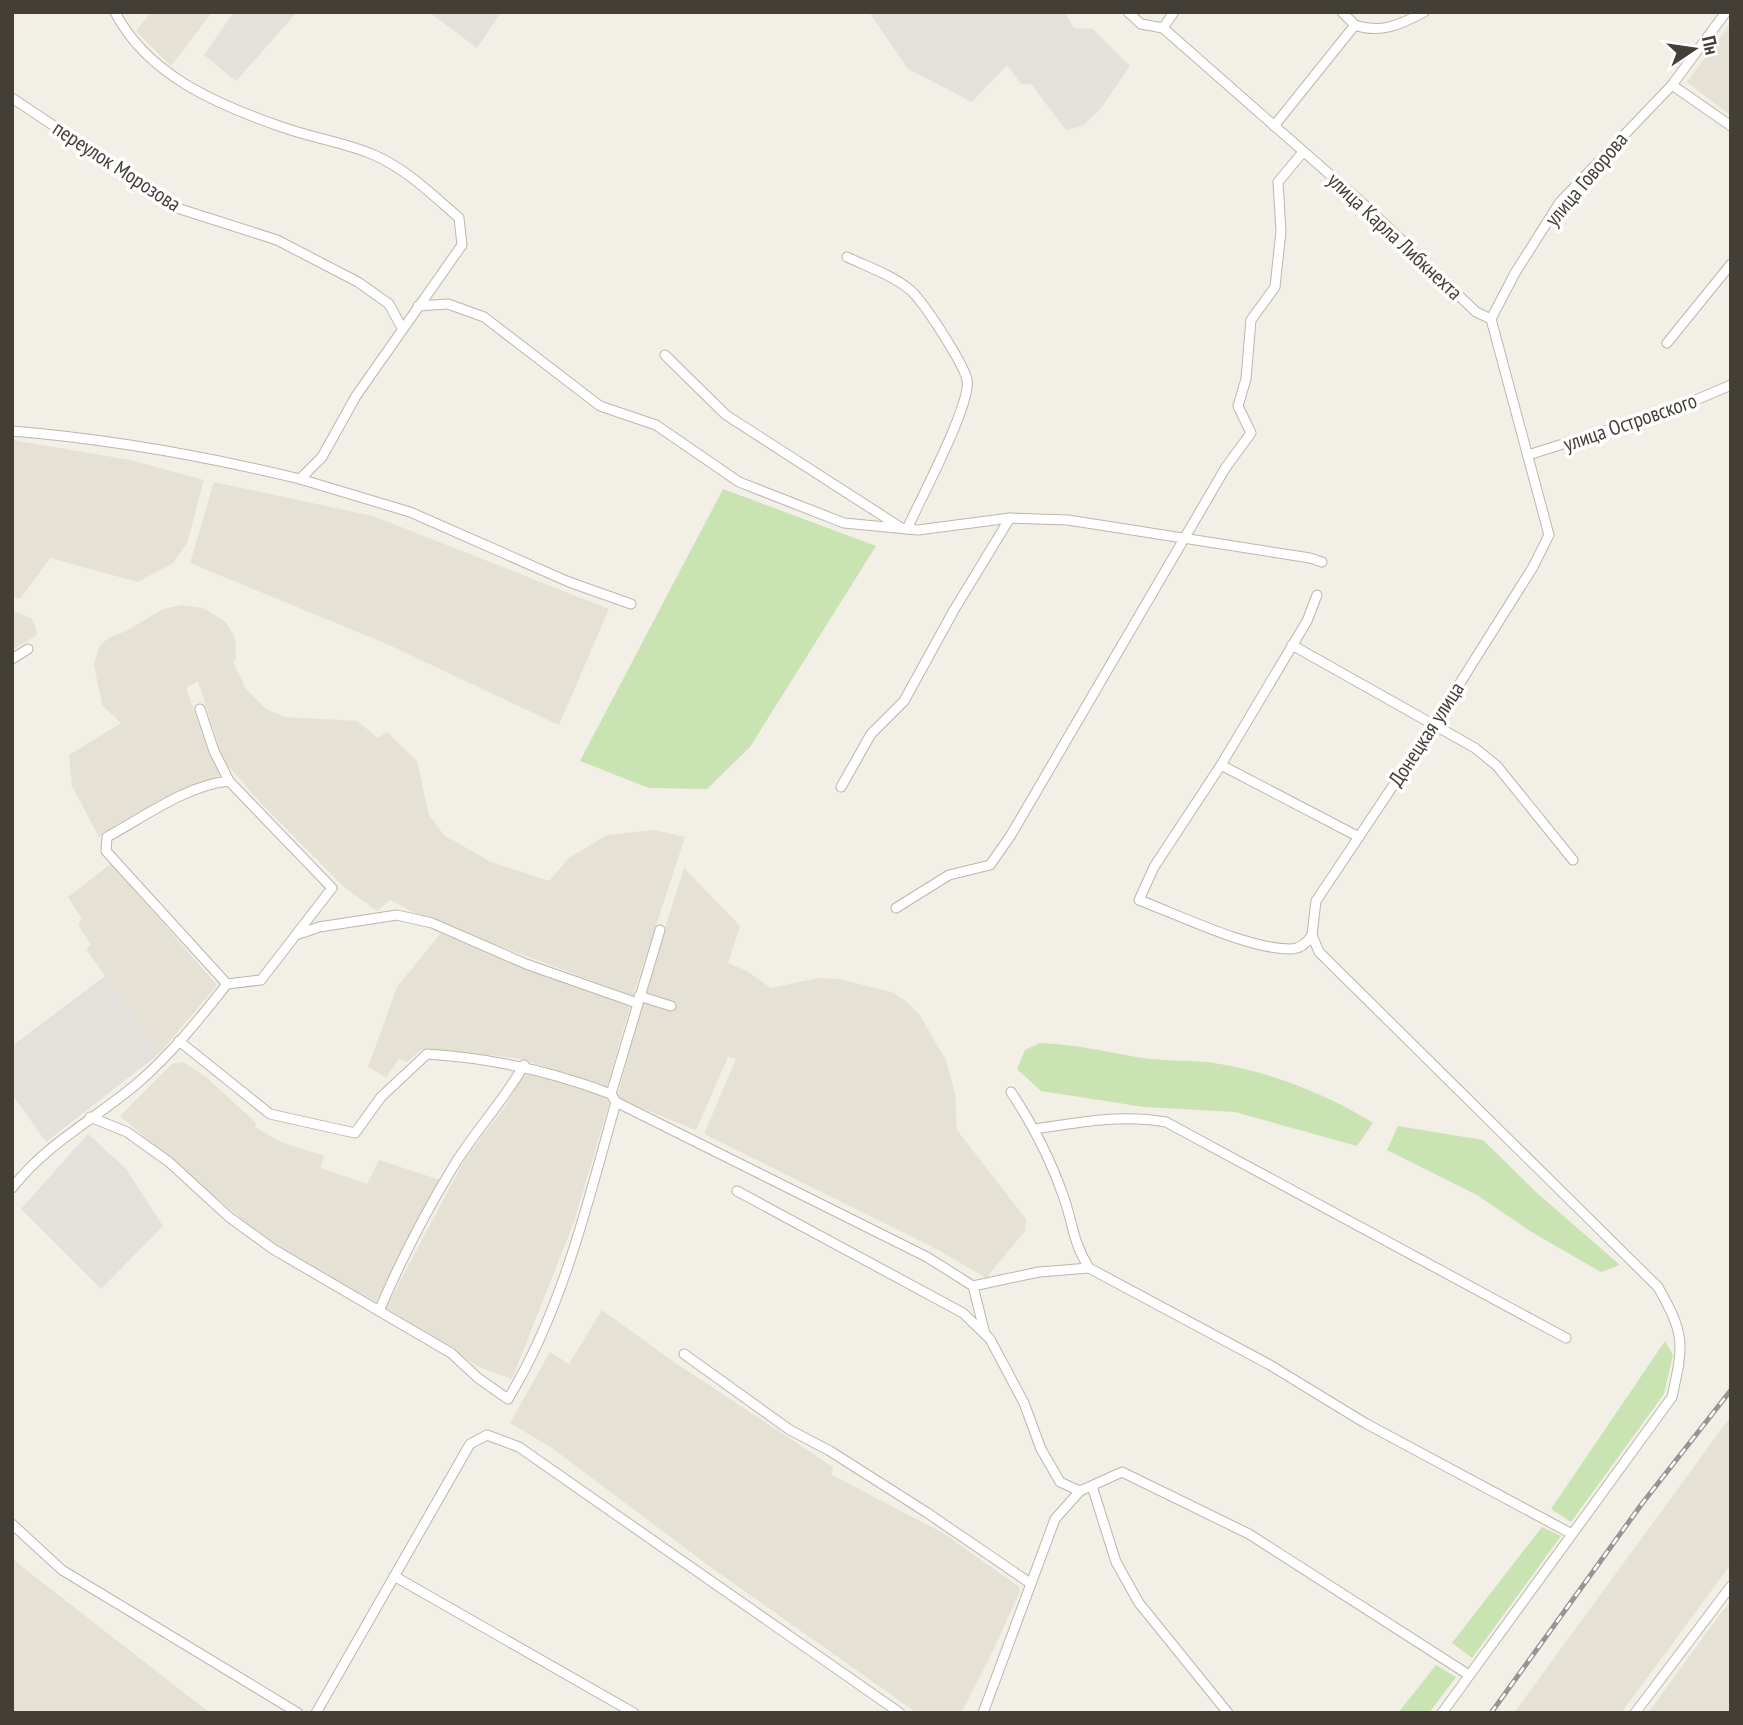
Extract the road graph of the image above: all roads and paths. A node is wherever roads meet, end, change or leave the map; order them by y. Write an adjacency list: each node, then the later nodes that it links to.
1 (115, 12): 16 (street)
2 (1128, 12): 8 (street, улица Карла Либкнехта)
3 (1174, 12): 8 (street)
4 (1342, 12): 7 (street)
5 (1424, 12): 7 (street)
6 (1726, 12): 9 (street, улица Говорова)
7 (1355, 25): 11 (street)
8 (1163, 28): 11 (street, улица Карла Либкнехта)
9 (1672, 85): 12 (street); 17 (street, улица Говорова)
10 (12, 98): 18 (street, переулок Морозова)
11 (1274, 126): 13 (street, улица Карла Либкнехта)
12 (1731, 126)
13 (1303, 152): 17 (street, улица Карла Либкнехта); 27 (street)
14 (847, 257): 26 (street)
15 (1731, 264): 19 (street)
16 (418, 306): 18 (street); 26 (street)
17 (1492, 319): 23 (street)
18 (402, 328): 24 (street)
19 (1667, 343)
20 (665, 355): 26 (street)
21 (1731, 385): 23 (street, улица Островского)
22 (12, 431): 24 (street)
23 (1528, 455): 35 (street, Донецкая улица)
24 (300, 479): 30 (street)
25 (1010, 518): 26 (street); 27 (street); 38 (street)
26 (904, 529)
27 (1183, 539): 28 (street); 41 (street)
28 (1322, 562)
29 (1317, 595): 31 (street)
30 (631, 604)
31 (1292, 645): 35 (street); 36 (street)
32 (28, 649): 33 (street)
33 (12, 659)
34 (200, 709): 37 (street)
35 (1433, 727): 39 (street, Донецкая улица); 40 (street)
36 (1221, 765): 39 (street); 44 (street)
37 (229, 781): 43 (street); 45 (street)
38 (841, 787)
39 (1359, 836): 44 (street, Донецкая улица)
40 (1573, 860)
41 (896, 908)
42 (660, 930): 46 (street)
43 (297, 935): 45 (street); 46 (street)
44 (1312, 935): 65 (street)
45 (227, 984): 48 (street)
46 (638, 1000): 47 (street); 51 (street)
47 (671, 1006)
48 (179, 1041): 49 (street); 52 (street)
49 (524, 1065): 51 (street); 58 (street)
50 (1011, 1092): 53 (street)
51 (614, 1098): 57 (street); 58 (street)
52 (90, 1117): 54 (street); 58 (street)
53 (1035, 1129): 56 (street); 60 (street)
54 (12, 1188)
55 (737, 1191): 59 (street)
56 (1089, 1268): 57 (street); 65 (street)
57 (973, 1286): 59 (street)
58 (379, 1311)
59 (985, 1334): 63 (street)
60 (1566, 1338)
61 (684, 1354): 67 (street)
62 (1092, 1486): 63 (street); 69 (street); 75 (street)
63 (1080, 1491): 67 (street)
64 (12, 1524): 70 (street)
65 (1572, 1534): 69 (street)
66 (394, 1576): 71 (street); 72 (street); 73 (street)
67 (1030, 1583): 74 (street)
68 (1731, 1586): 77 (street)
69 (1469, 1675): 76 (street)
70 (298, 1713)
71 (316, 1713)
72 (634, 1713)
73 (900, 1713)
74 (983, 1713)
75 (1228, 1713)
76 (1442, 1713)
77 (1635, 1713)

